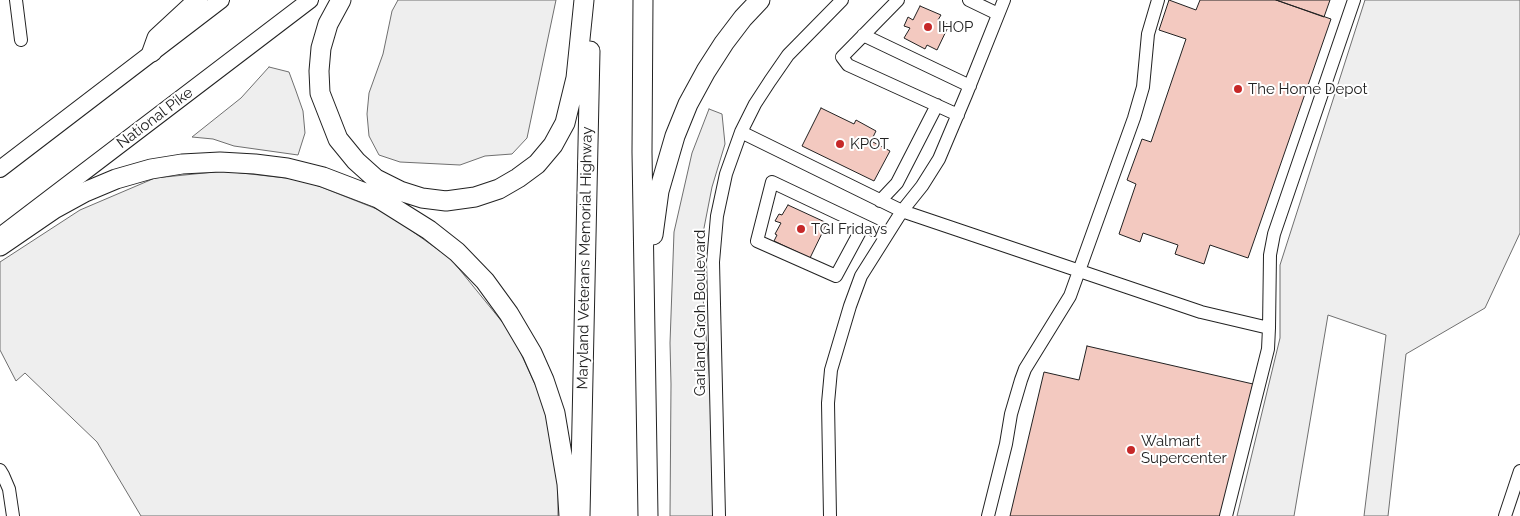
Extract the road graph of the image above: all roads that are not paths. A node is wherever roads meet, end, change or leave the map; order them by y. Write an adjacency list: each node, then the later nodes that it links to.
1 (16, 0): 18 (street)
2 (198, 0): 19 (highway)
3 (220, 0): 19 (main road)
4 (310, 0): 28 (main road, National Pike)
5 (342, 0): 6 (highway)
6 (584, 0)
7 (591, 0): 40 (highway, Maryland Veterans Memorial Highway)
8 (644, 0): 35 (highway)
9 (760, 0): 35 (highway)
10 (842, 0): 23 (street, Garland Groh Boulevard)
11 (898, 0): 17 (street)
12 (1004, 0): 16 (street)
13 (1158, 0): 31 (street)
14 (1354, 0): 34 (street)
15 (973, 1): 16 (street)
16 (998, 14): 20 (street)
17 (863, 35): 20 (street); 21 (street)
18 (21, 40)
19 (152, 52): 24 (main road)
20 (970, 86): 22 (street)
21 (937, 105): 22 (street); 25 (street)
22 (958, 115): 26 (street)
23 (741, 132): 25 (street); 42 (street, Garland Groh Boulevard)
24 (0, 169)
25 (880, 201): 26 (street)
26 (902, 211): 29 (street); 31 (street)
27 (863, 226): 29 (street); 32 (street); 32 (street)
28 (0, 236)
29 (886, 236): 33 (street)
30 (0, 246): 39 (highway)
31 (1080, 270): 34 (street); 44 (street)
32 (836, 276): 33 (street)
33 (858, 284): 43 (street)
34 (1269, 328): 45 (street)
35 (645, 364): 41 (highway)
36 (0, 470): 38 (street)
37 (1520, 471): 46 (street)
38 (13, 516)
39 (569, 516)
40 (580, 516)
41 (648, 516)
42 (719, 516)
43 (830, 516)
44 (988, 516)
45 (1226, 516)
46 (1505, 516)

